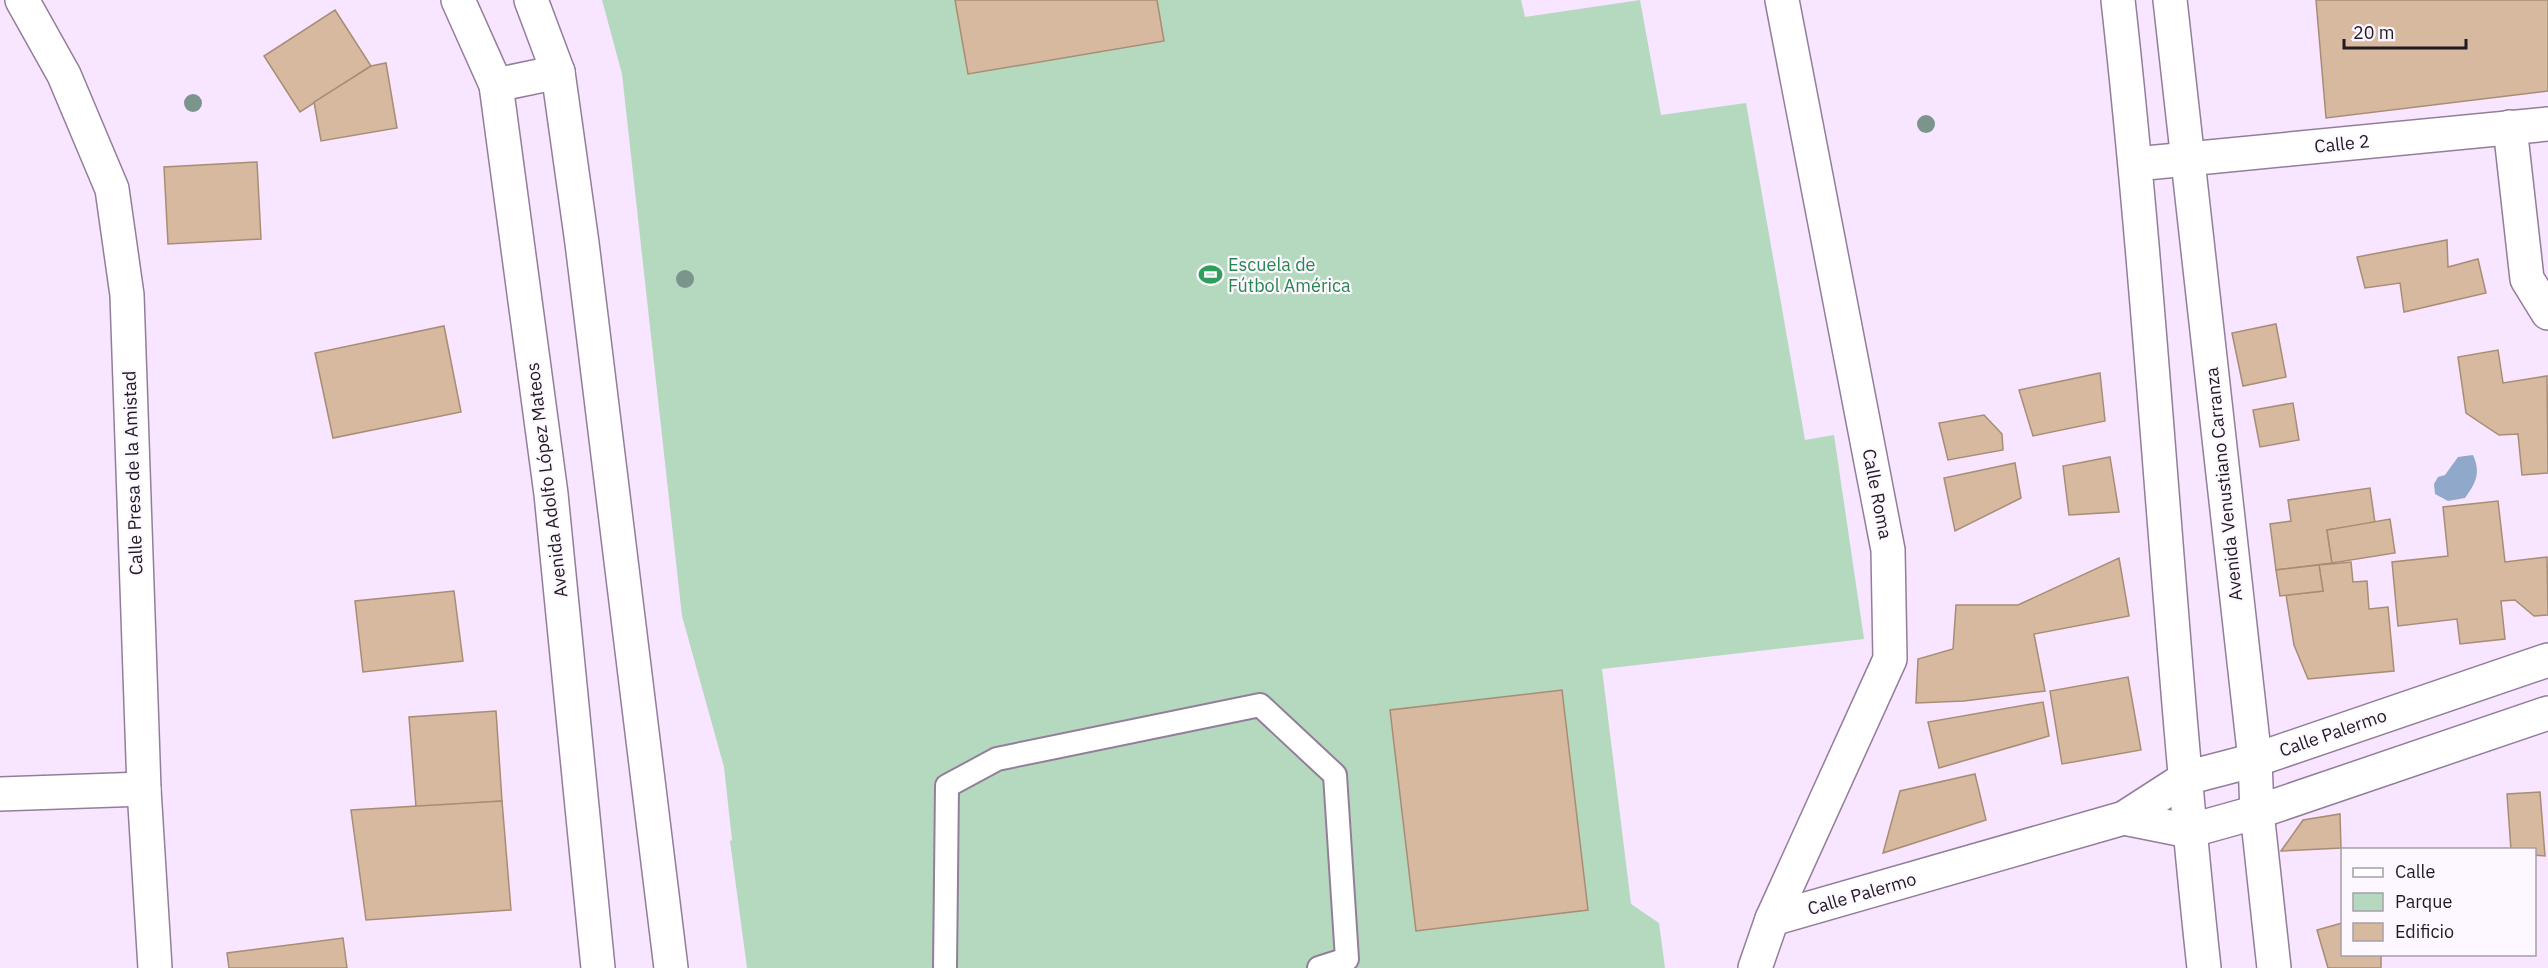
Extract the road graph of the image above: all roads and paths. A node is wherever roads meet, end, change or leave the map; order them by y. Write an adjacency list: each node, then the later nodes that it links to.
1 (22, 0): 18 (street, Calle Presa de la Amistad)
2 (458, 0): 8 (street, Avenida Adolfo López Mateos)
3 (531, 0): 7 (street)
4 (1782, 0): 23 (street, Calle Roma)
5 (2118, 0): 12 (street)
6 (2170, 0): 11 (street, Avenida Venustiano Carranza)
7 (558, 72): 8 (street); 26 (street)
8 (496, 85): 25 (street, Avenida Adolfo López Mateos)
9 (2548, 124): 10 (street, Calle 2)
10 (2510, 127): 11 (street, Calle 2); 13 (street)
11 (2188, 160): 12 (street, Calle 2); 16 (street, Avenida Venustiano Carranza)
12 (2136, 164): 17 (street)
13 (2548, 313)
14 (2548, 660): 16 (street, Calle Palermo)
15 (2548, 713): 20 (street, Calle Palermo)
16 (2255, 760): 17 (street, Calle Palermo); 20 (street, Avenida Venustiano Carranza)
17 (2186, 778): 21 (street, Calle Palermo); 22 (street)
18 (144, 789): 19 (street); 24 (street, Calle Presa de la Amistad)
19 (0, 794)
20 (2257, 812): 22 (street, Calle Palermo); 31 (street, Avenida Venustiano Carranza)
21 (2124, 818): 22 (street, Calle Palermo); 23 (street, Calle Palermo)
22 (2189, 831): 30 (street)
23 (1772, 919): 29 (street, Calle Roma)
24 (155, 968)
25 (598, 968)
26 (671, 968)
27 (945, 968): 28 (lane)
28 (1319, 968)
29 (1755, 968)
30 (2204, 968)
31 (2274, 968)

